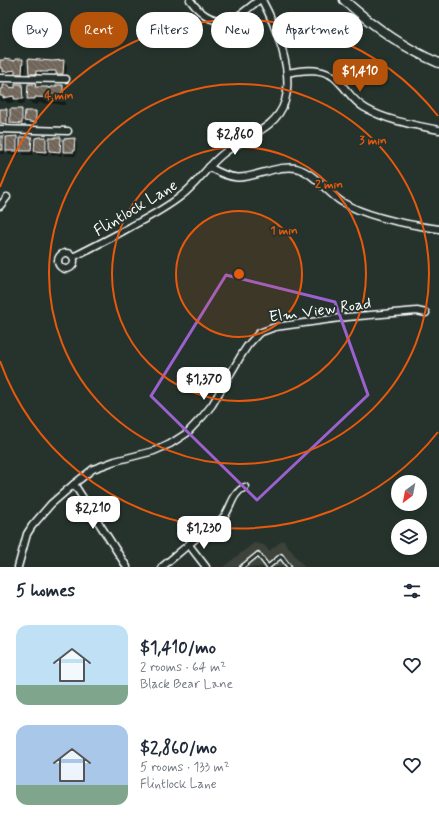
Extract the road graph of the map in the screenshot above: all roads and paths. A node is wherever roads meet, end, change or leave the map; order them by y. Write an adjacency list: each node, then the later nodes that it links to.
1 (190, 0): 2 (street)
2 (260, 0): 5 (street, Flintlock Lane)
3 (344, 0): 4 (street)
4 (439, 63)
5 (287, 73): 9 (street); 11 (street, Flintlock Lane)
6 (0, 78): 7 (street)
7 (66, 79)
8 (0, 129): 10 (street)
9 (439, 130)
10 (68, 131)
11 (209, 167): 14 (street); 15 (street, Flintlock Lane)
12 (7, 197): 13 (street)
13 (0, 206)
14 (439, 229)
15 (73, 257)
16 (426, 313): 17 (street, Elm View Road)
17 (74, 484): 20 (street, Elm View Road); 21 (street)
18 (245, 488): 19 (street)
19 (188, 545): 22 (street); 23 (street)
20 (18, 567)
21 (127, 567)
22 (162, 567)
23 (206, 567)
24 (242, 567): 25 (lane)
25 (268, 567): 26 (lane)
26 (290, 567)

